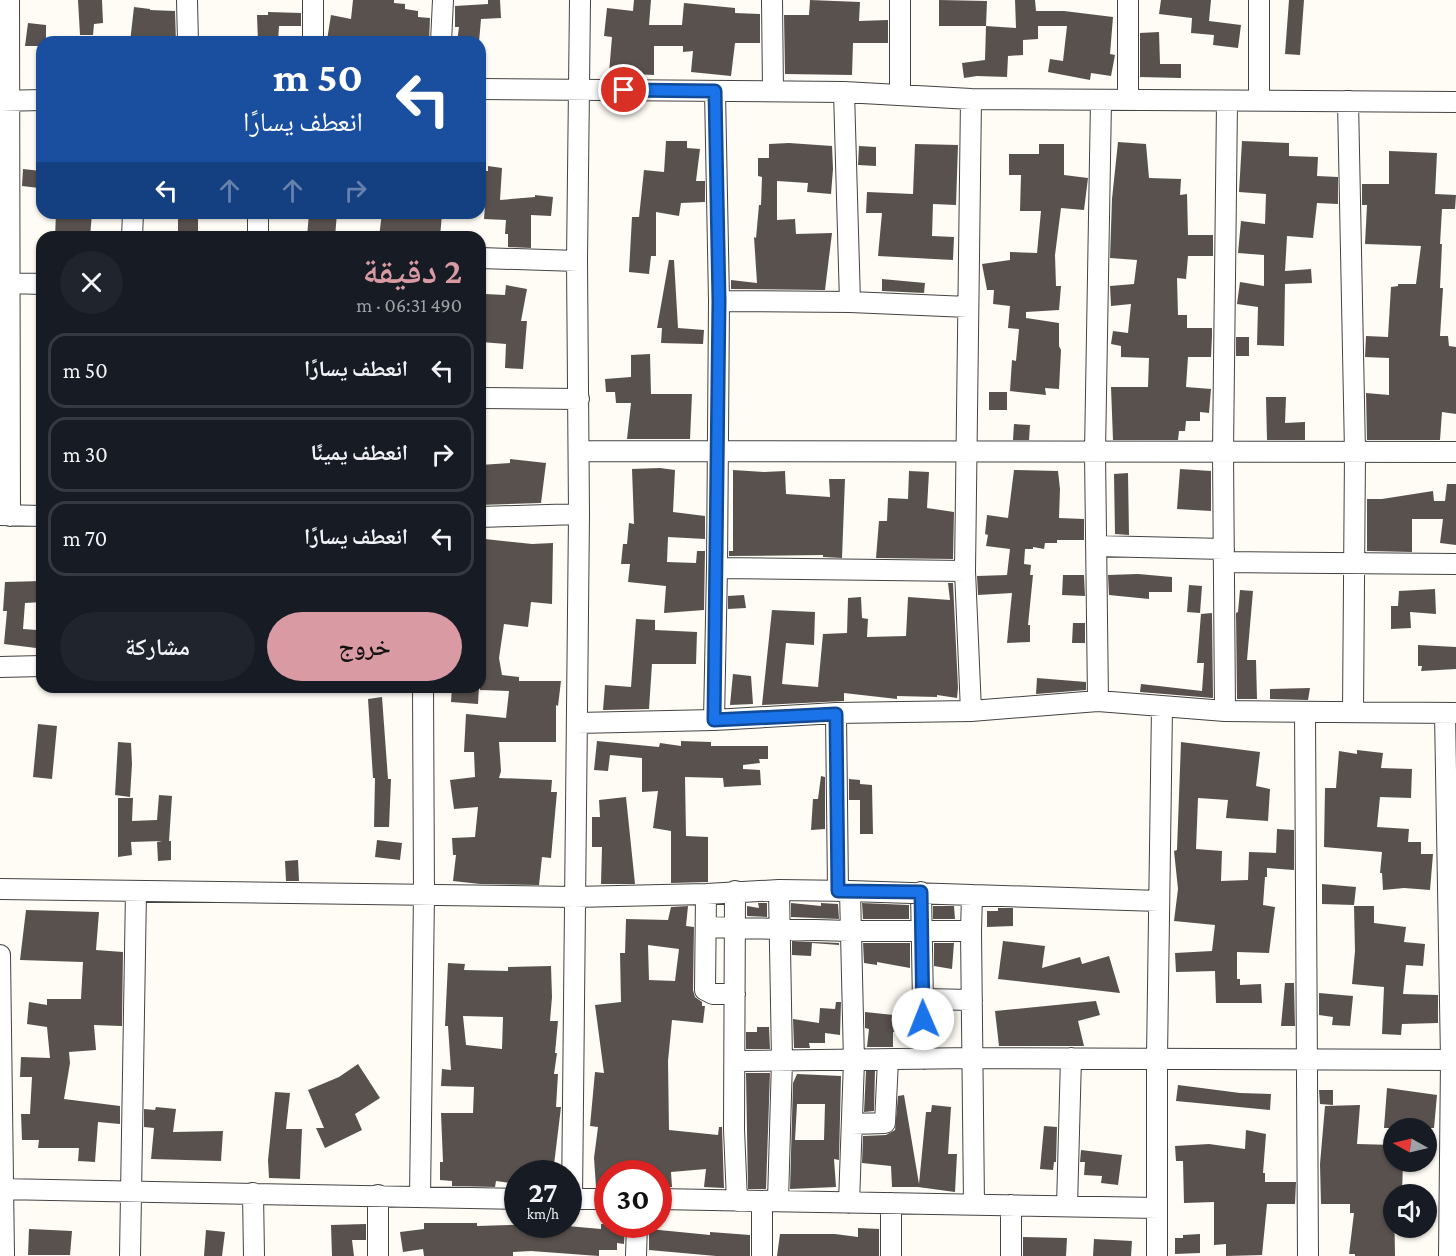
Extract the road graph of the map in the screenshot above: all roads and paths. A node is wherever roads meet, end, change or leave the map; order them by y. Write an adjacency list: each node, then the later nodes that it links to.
1 (9, 0): 24 (street)
2 (187, 0): 10 (street)
3 (313, 0): 11 (street)
4 (443, 0): 12 (street)
5 (580, 0): 14 (street)
6 (772, 0): 16 (street)
7 (900, 0): 18 (street)
8 (1128, 0): 22 (street)
9 (1259, 0): 23 (street)
10 (188, 36)
11 (313, 36)
12 (441, 36)
13 (486, 89): 14 (street)
14 (579, 90): 15 (street); 29 (street)
15 (715, 91): 16 (street); 32 (street)
16 (773, 91): 17 (street)
17 (844, 92): 18 (street); 33 (street)
18 (900, 94): 19 (street)
19 (971, 99): 21 (street); 34 (street)
20 (36, 100): 24 (street)
21 (1101, 100): 22 (street); 40 (street)
22 (1128, 100): 26 (street)
23 (1259, 100): 25 (street); 26 (street)
24 (4, 101): 30 (street)
25 (1348, 101): 27 (street); 42 (street)
26 (1227, 102): 41 (street)
27 (1456, 102)
28 (486, 258): 29 (street)
29 (577, 261): 36 (street)
30 (9, 283): 31 (street); 45 (street)
31 (36, 284)
32 (719, 301): 33 (street); 38 (street)
33 (850, 302): 34 (street)
34 (968, 308): 39 (street)
35 (486, 398): 36 (street)
36 (579, 399): 37 (street)
37 (579, 451): 38 (street); 44 (street)
38 (718, 451): 39 (street); 52 (street)
39 (965, 451): 40 (street); 53 (street)
40 (1095, 452): 41 (street); 48 (street)
41 (1223, 452): 42 (street); 49 (street)
42 (1355, 452): 43 (street); 50 (street)
43 (1456, 452)
44 (579, 514): 47 (street); 66 (street)
45 (5, 515): 46 (street)
46 (36, 516)
47 (486, 517)
48 (1096, 546): 49 (street); 57 (street)
49 (1224, 555): 50 (street); 60 (street)
50 (1354, 563): 51 (street); 62 (street)
51 (1456, 564)
52 (717, 568): 53 (street); 65 (street)
53 (965, 571): 59 (street)
54 (36, 666): 55 (street)
55 (0, 667)
56 (423, 693): 73 (street)
57 (1098, 701): 58 (street); 59 (street)
58 (1162, 707): 60 (street); 77 (street)
59 (971, 711): 64 (street)
60 (1225, 711): 61 (street)
61 (1305, 712): 62 (street); 92 (street)
62 (1353, 712): 63 (street)
63 (1451, 713): 95 (street)
64 (836, 714): 65 (street); 71 (street)
65 (714, 720): 66 (street)
66 (577, 723): 76 (street)
67 (0, 889): 69 (street)
68 (779, 890): 70 (street); 71 (street); 80 (street)
69 (136, 891): 73 (street); 101 (street)
70 (735, 891): 74 (street); 79 (street)
71 (844, 891): 72 (street); 81 (street)
72 (921, 892): 75 (street); 82 (street)
73 (424, 894): 76 (street); 104 (street)
74 (706, 894): 76 (street); 78 (street)
75 (972, 895): 77 (street); 83 (street)
76 (574, 897): 99 (street)
77 (1160, 901): 90 (street)
78 (706, 927): 79 (street); 85 (street)
79 (734, 928): 80 (street); 85 (street)
80 (779, 930): 81 (street); 93 (street)
81 (850, 931): 82 (street); 97 (street)
82 (922, 931): 83 (street); 86 (street)
83 (971, 931): 87 (street)
84 (0, 955): 100 (street)
85 (735, 994): 96 (street)
86 (923, 999): 87 (street); 91 (street)
87 (972, 1000): 88 (street)
88 (973, 1058): 89 (street); 91 (street); 111 (street)
89 (1071, 1058): 90 (street); 113 (street)
90 (1157, 1058): 92 (street); 114 (street)
91 (924, 1059): 94 (street)
92 (1307, 1059): 95 (street); 125 (street)
93 (782, 1060): 96 (street); 97 (street); 108 (street)
94 (888, 1060): 97 (street); 98 (street)
95 (1454, 1060): 126 (street)
96 (736, 1061): 107 (street)
97 (854, 1061): 98 (street)
98 (852, 1124): 109 (street)
99 (571, 1160)
100 (2, 1189): 101 (street); 116 (street)
101 (131, 1191): 102 (street); 117 (street)
102 (254, 1193): 103 (street); 118 (street)
103 (378, 1195): 104 (street); 119 (street)
104 (420, 1197): 105 (street)
105 (504, 1198)
106 (672, 1199): 107 (street)
107 (736, 1201): 108 (street)
108 (770, 1201): 109 (street); 121 (street)
109 (849, 1203): 110 (street)
110 (891, 1203): 111 (street); 122 (street)
111 (974, 1204): 112 (street)
112 (1011, 1205): 113 (street); 123 (street)
113 (1067, 1206): 114 (street)
114 (1157, 1208): 124 (street)
115 (637, 1238): 120 (street)
116 (4, 1256)
117 (130, 1256)
118 (254, 1256)
119 (378, 1256)
120 (636, 1256)
121 (762, 1256)
122 (891, 1256)
123 (1011, 1256)
124 (1156, 1256)
125 (1308, 1256)
126 (1449, 1256)

